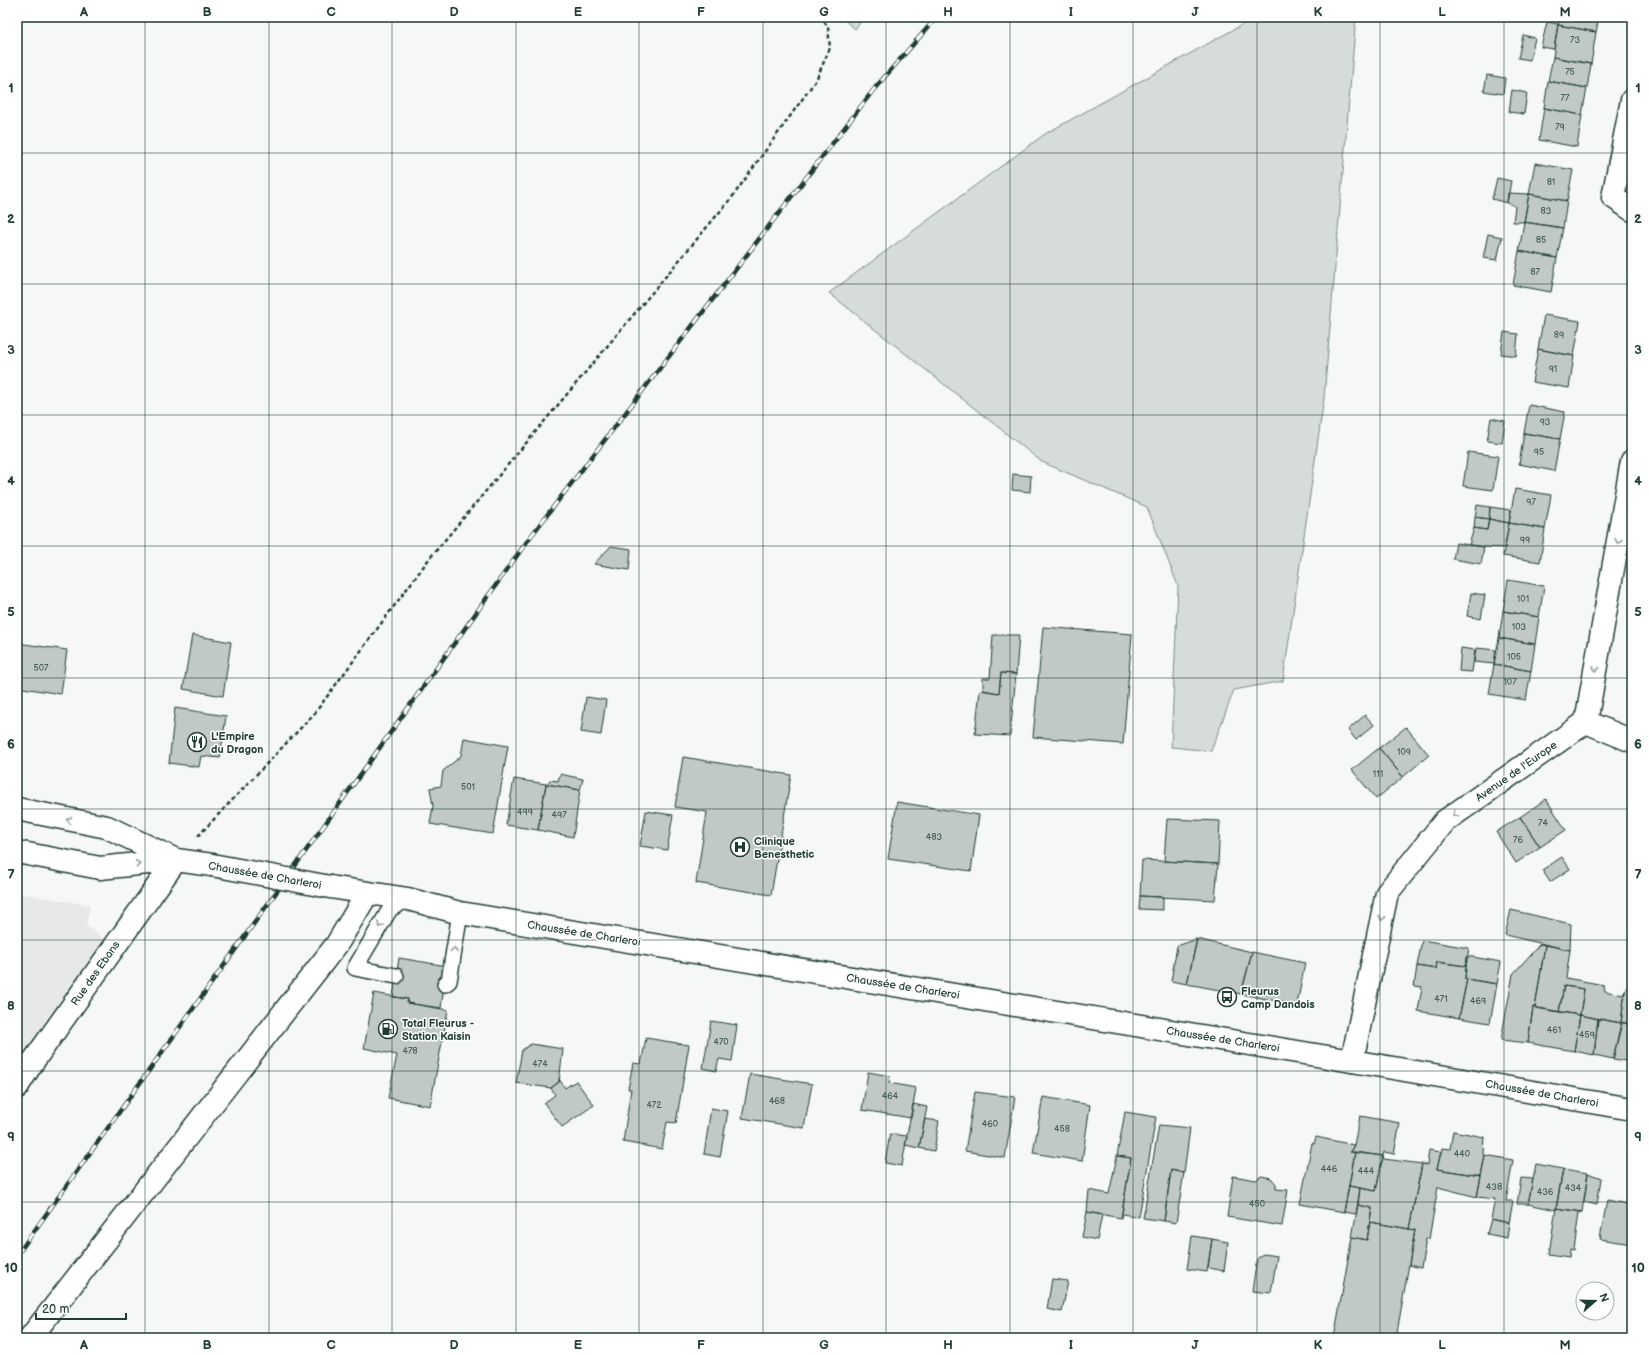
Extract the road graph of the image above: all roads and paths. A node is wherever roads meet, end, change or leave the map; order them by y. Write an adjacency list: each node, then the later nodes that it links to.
1 (821, 17): 9 (path)
2 (1632, 100): 3 (main road)
3 (1632, 210)
4 (1632, 461): 5 (main road, one-way to 5)
5 (1586, 722): 6 (main road); 15 (main road, Avenue de l'Europe, one-way to 15)
6 (1632, 741)
7 (17, 810): 9 (main road, one-way to 7)
8 (17, 852): 9 (main road, one-way to 9)
9 (176, 860): 10 (main road, Chaussée de Charleroi, bridge); 16 (main road, Rue des Ebans)
10 (367, 894): 11 (main road, Chaussée de Charleroi); 18 (main road)
11 (408, 899): 12 (main road, Chaussée de Charleroi); 13 (lane, one-way to 13)
12 (460, 913): 14 (lane, one-way to 12); 15 (main road, Chaussée de Charleroi)
13 (396, 976)
14 (445, 984)
15 (1352, 1061): 17 (main road, Chaussée de Charleroi)
16 (17, 1087)
17 (1632, 1109)
18 (30, 1338)

